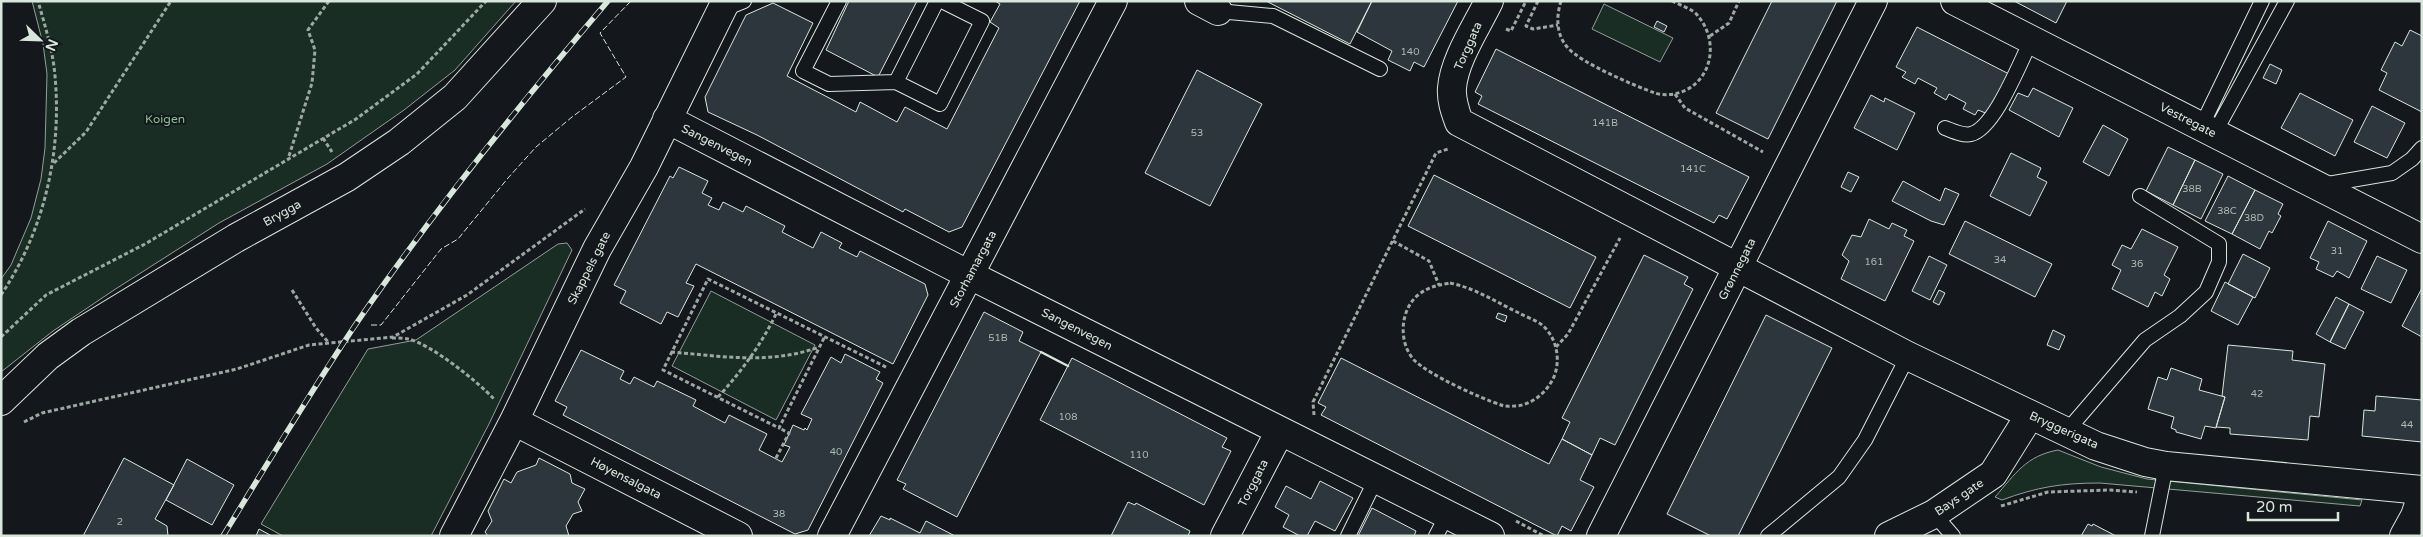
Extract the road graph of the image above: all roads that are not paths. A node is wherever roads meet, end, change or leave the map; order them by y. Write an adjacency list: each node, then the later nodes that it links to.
1 (542, 1): 27 (street, Brygga)
2 (839, 1): 15 (lane)
3 (937, 1): 15 (lane)
4 (942, 1): 15 (lane)
5 (1113, 1): 25 (street, Storhamargata)
6 (1489, 1): 19 (street, Torggata)
7 (1873, 1): 24 (street, Grønnegata)
8 (1955, 1): 13 (street, Vestregate)
9 (2262, 1): 18 (lane)
10 (2287, 1): 18 (lane)
11 (731, 4): 16 (street, Skappels gate)
12 (1208, 6): 14 (lane)
13 (2031, 41): 17 (lane); 18 (street, Vestregate)
14 (1380, 69)
15 (896, 82)
16 (667, 120): 25 (street, Sangenvegen); 29 (street, Skappels gate)
17 (1945, 128)
18 (2208, 130): 21 (street, Vestregate)
19 (1456, 135): 24 (street, Bryggerigata)
20 (2422, 148): 21 (lane)
21 (2316, 186): 23 (street, Vestregate)
22 (2140, 196): 31 (lane)
23 (2422, 239)
24 (1737, 268): 26 (street, Bryggerigata); 44 (street, Grønnegata)
25 (969, 275): 30 (street, Sangenvegen); 41 (street, Storhamargata)
26 (1908, 356): 28 (street, Bryggerigata); 45 (lane)
27 (1, 401)
28 (2030, 415): 31 (street, Bryggerigata); 36 (street, Bays gate)
29 (514, 421): 39 (street, Skappels gate); 40 (street, Høyensalgata)
30 (1280, 431): 33 (street, Sangenvegen); 42 (street, Torggata)
31 (2066, 432): 32 (street, Bryggerigata)
32 (2166, 466): 34 (street, Bryggerigata); 48 (lane)
33 (1376, 479): 37 (street, Sangenvegen); 43 (lane)
34 (2422, 490)
35 (2422, 494): 49 (street)
36 (1934, 514): 46 (street, Bays gate); 47 (lane)
37 (1442, 525): 38 (street, Sangenvegen)
38 (1499, 527)
39 (454, 536)
40 (738, 536)
41 (832, 536)
42 (1225, 536)
43 (1348, 536)
44 (1601, 536)
45 (1768, 536)
46 (1889, 536)
47 (1953, 536)
48 (2152, 536)
49 (2404, 536)

